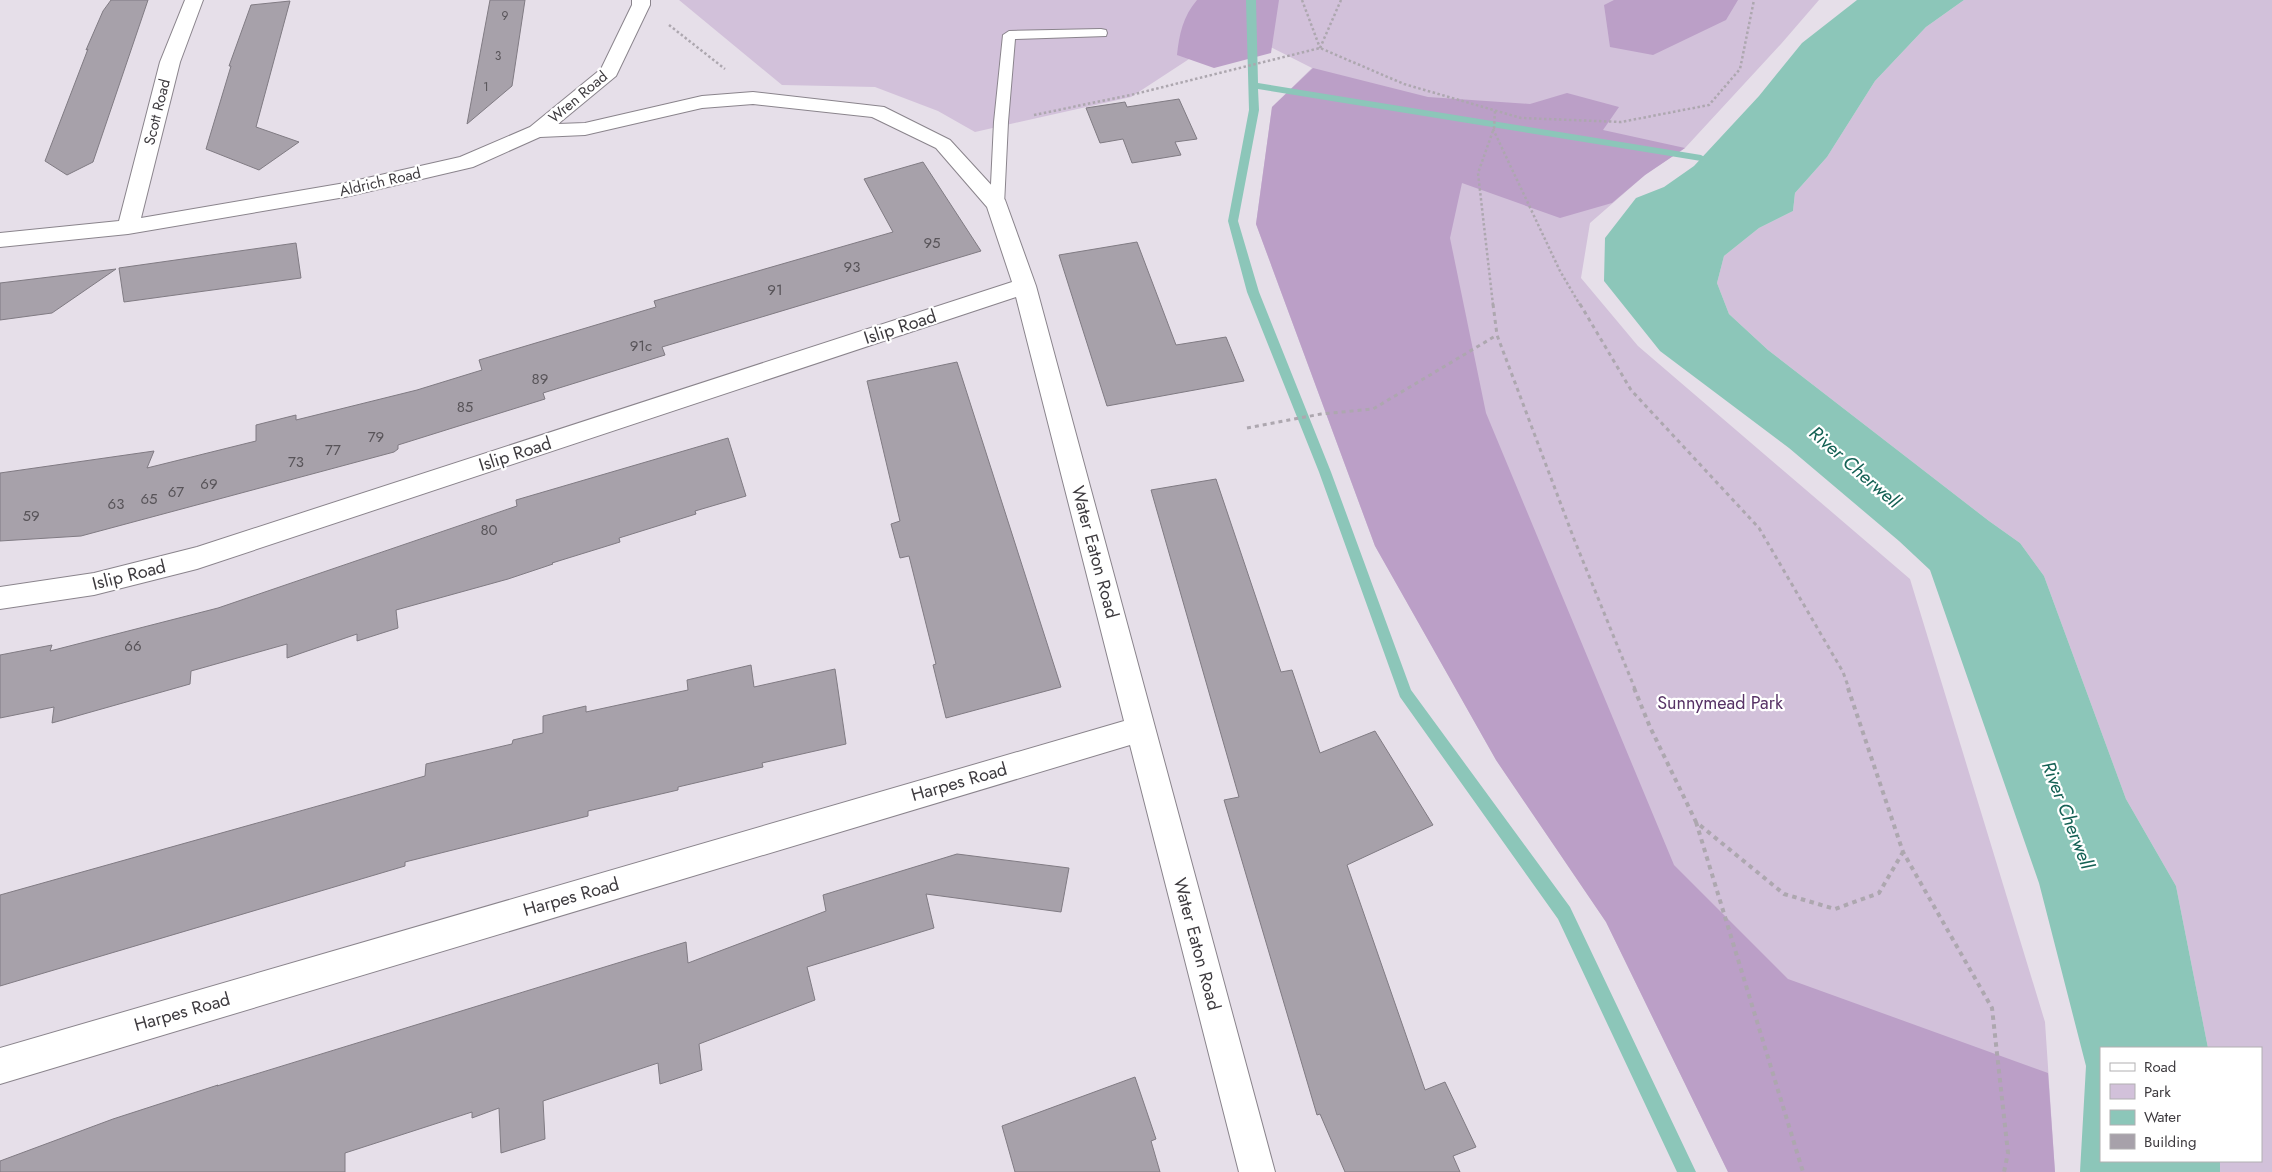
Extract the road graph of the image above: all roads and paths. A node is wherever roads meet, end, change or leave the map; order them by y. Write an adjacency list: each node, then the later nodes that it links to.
1 (194, 0): 14 (street, Scott Road)
2 (1302, 0): 7 (path)
3 (1341, 0): 7 (path)
4 (1754, 0): 9 (path)
5 (641, 3): 8 (path); 12 (street, Wren Road)
6 (1101, 33): 10 (lane)
7 (1320, 48): 9 (path); 10 (path)
8 (753, 98): 12 (street, Aldrich Road); 13 (street, Water Eaton Road)
9 (1495, 111): 11 (path)
10 (1001, 122): 13 (lane)
11 (1493, 129): 17 (path); 22 (path)
12 (537, 131): 14 (street, Aldrich Road)
13 (997, 205): 16 (street, Water Eaton Road)
14 (128, 227): 15 (street, Aldrich Road)
15 (0, 240)
16 (1024, 286): 19 (street, Islip Road); 20 (street, Water Eaton Road)
17 (1497, 334): 18 (path); 21 (path)
18 (1247, 428)
19 (0, 598)
20 (1141, 729): 23 (street, Harpes Road); 24 (street, Water Eaton Road)
21 (1696, 822): 22 (path); 25 (path)
22 (1903, 852): 26 (path)
23 (0, 1066)
24 (1257, 1172)
25 (1803, 1172)
26 (2004, 1172)

